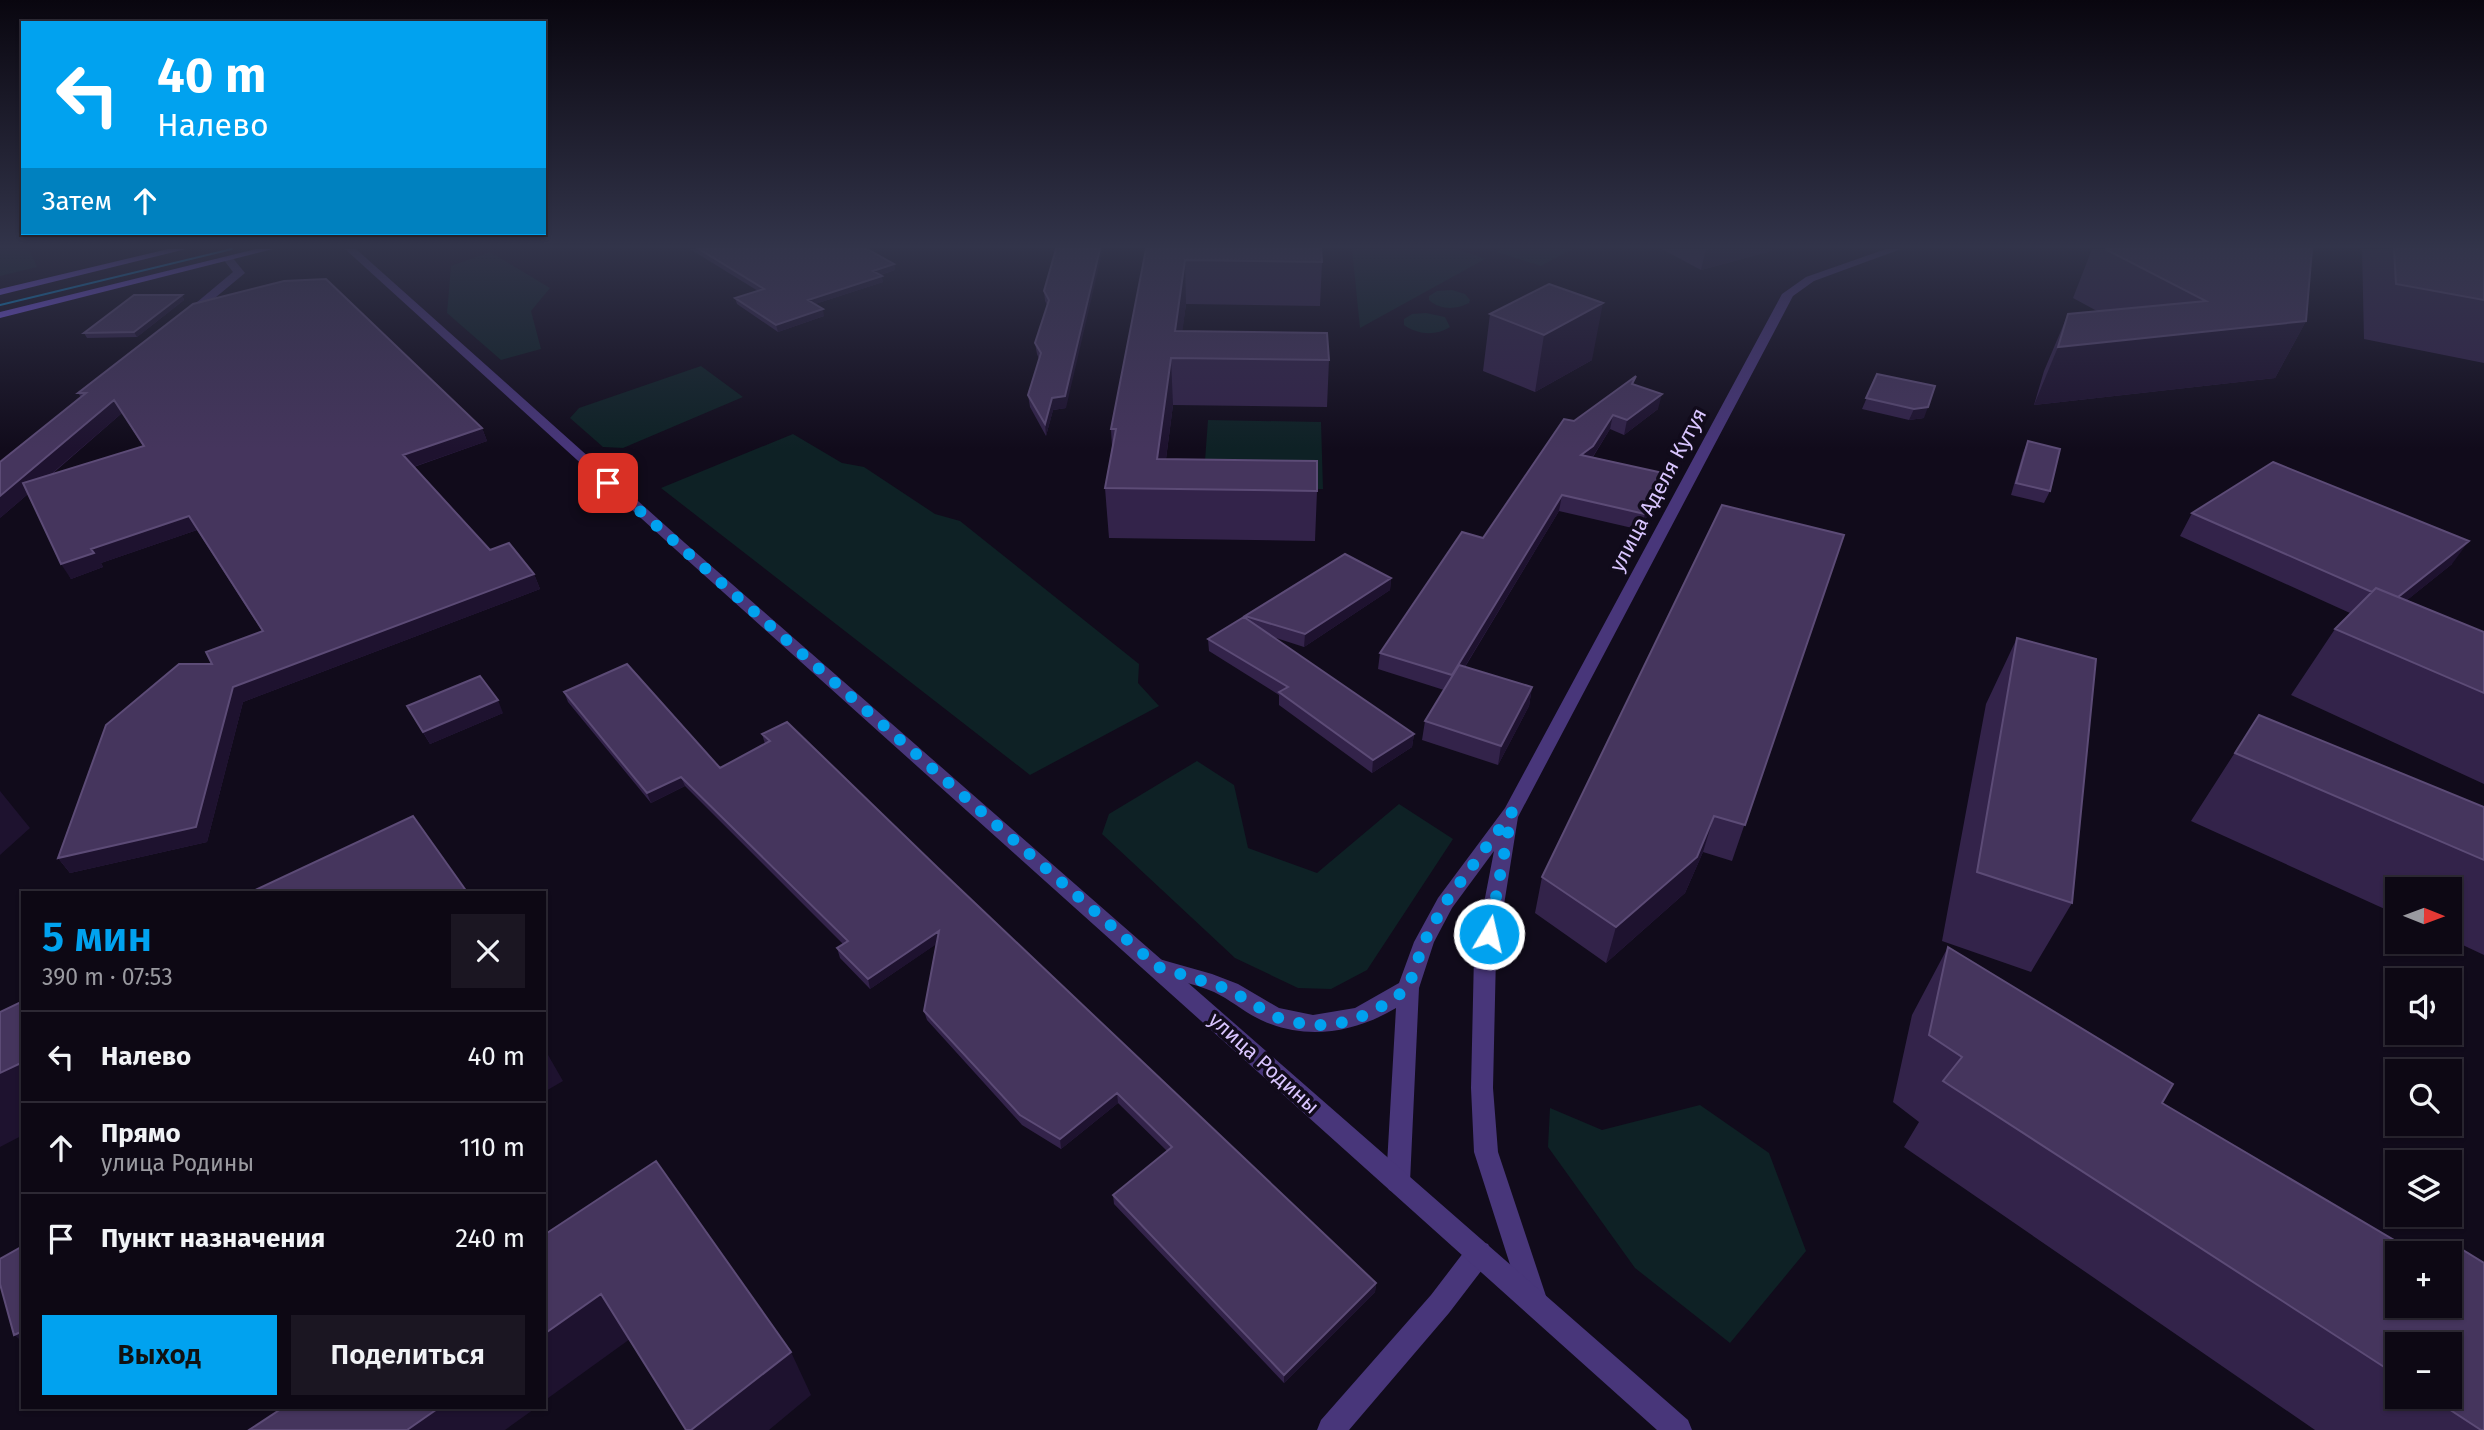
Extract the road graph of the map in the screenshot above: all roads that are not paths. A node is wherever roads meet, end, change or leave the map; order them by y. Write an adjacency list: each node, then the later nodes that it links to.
1 (187, 316): 4 (street)
2 (423, 316): 6 (street, улица Родины)
3 (1776, 316): 5 (street, улица Аделя Кутуя)
4 (182, 320)
5 (1512, 812): 7 (street); 10 (street)
6 (1158, 967): 7 (street); 8 (street, улица Родины)
7 (1408, 988): 8 (street)
8 (1398, 1182): 9 (street, улица Родины)
9 (1479, 1253): 10 (street, улица Родины); 11 (street)
10 (1535, 1304): 12 (street, улица Родины)
11 (1331, 1430)
12 (1678, 1430)

